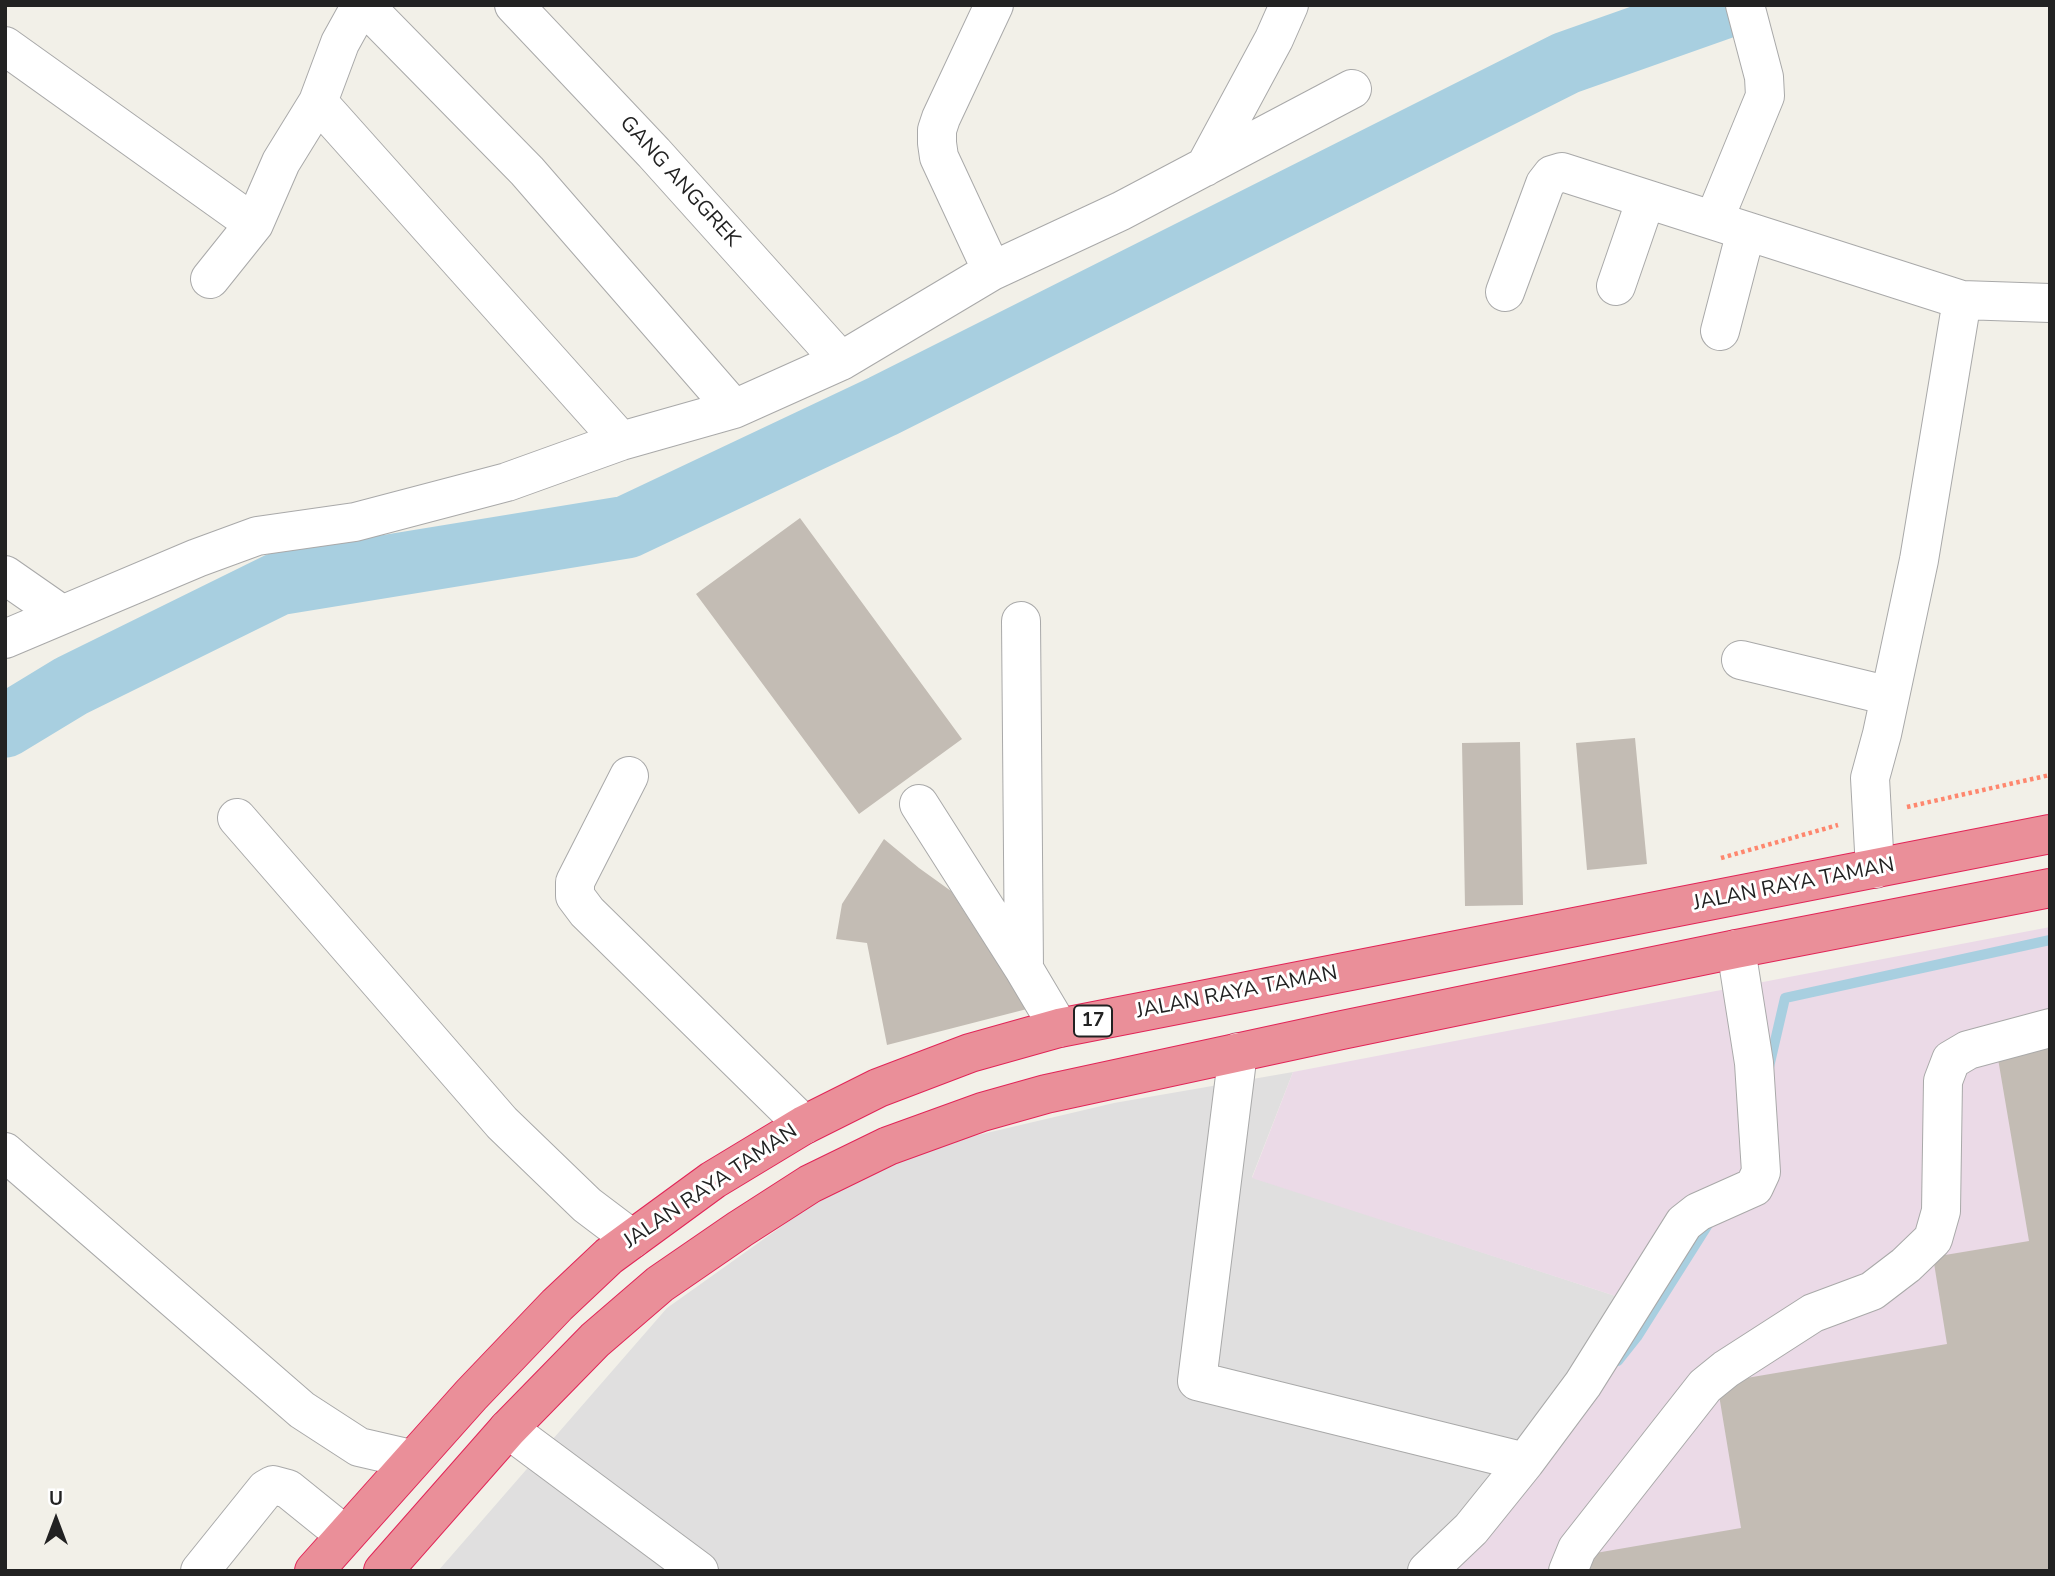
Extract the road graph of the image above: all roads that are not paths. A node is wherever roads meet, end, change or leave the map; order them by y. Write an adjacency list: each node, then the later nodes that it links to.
1 (363, 5): 8 (street); 21 (street)
2 (514, 5): 20 (street, GANG ANGGREK)
3 (994, 5): 13 (street)
4 (1289, 5): 9 (street)
5 (1745, 5): 12 (street)
6 (5, 46): 11 (street)
7 (1352, 89): 9 (street)
8 (318, 102): 11 (street); 22 (street)
9 (1205, 167): 13 (street)
10 (1646, 199): 12 (street); 15 (street); 16 (street)
11 (254, 224): 14 (street)
12 (1730, 226): 17 (street); 19 (street)
13 (992, 271): 20 (street)
14 (210, 279)
15 (1616, 286)
16 (1505, 292)
17 (1962, 300): 18 (street); 28 (street)
18 (2050, 303)
19 (1720, 331)
20 (841, 361): 21 (street)
21 (734, 409): 22 (street)
22 (621, 441): 24 (street)
23 (5, 575): 24 (street)
24 (61, 614): 26 (street)
25 (1021, 621): 36 (street)
26 (5, 639)
27 (1741, 660): 28 (street)
28 (1890, 696): 33 (street)
29 (629, 776): 40 (street)
30 (919, 804): 36 (street)
31 (237, 818): 42 (street)
32 (2050, 834): 33 (highway, JALAN RAYA TAMAN / 17)
33 (1875, 869): 37 (highway, JALAN RAYA TAMAN / 17)
34 (2050, 888): 35 (highway)
35 (1736, 949): 39 (highway); 45 (street)
36 (1024, 968): 37 (street)
37 (1059, 1028): 40 (highway, JALAN RAYA TAMAN / 17)
38 (2050, 1028): 52 (street)
39 (1238, 1052): 43 (highway); 45 (street)
40 (804, 1125): 42 (highway, JALAN RAYA TAMAN / 17)
41 (5, 1152): 44 (street)
42 (632, 1238): 44 (highway, JALAN RAYA TAMAN / 17)
43 (508, 1429): 49 (highway); 50 (street)
44 (411, 1460): 46 (highway, JALAN RAYA TAMAN / 17)
45 (1525, 1462): 51 (street)
46 (345, 1535): 47 (street); 48 (highway, JALAN RAYA TAMAN / 17)
47 (200, 1571)
48 (314, 1571)
49 (383, 1571)
50 (699, 1571)
51 (1427, 1571)
52 (1568, 1571)

